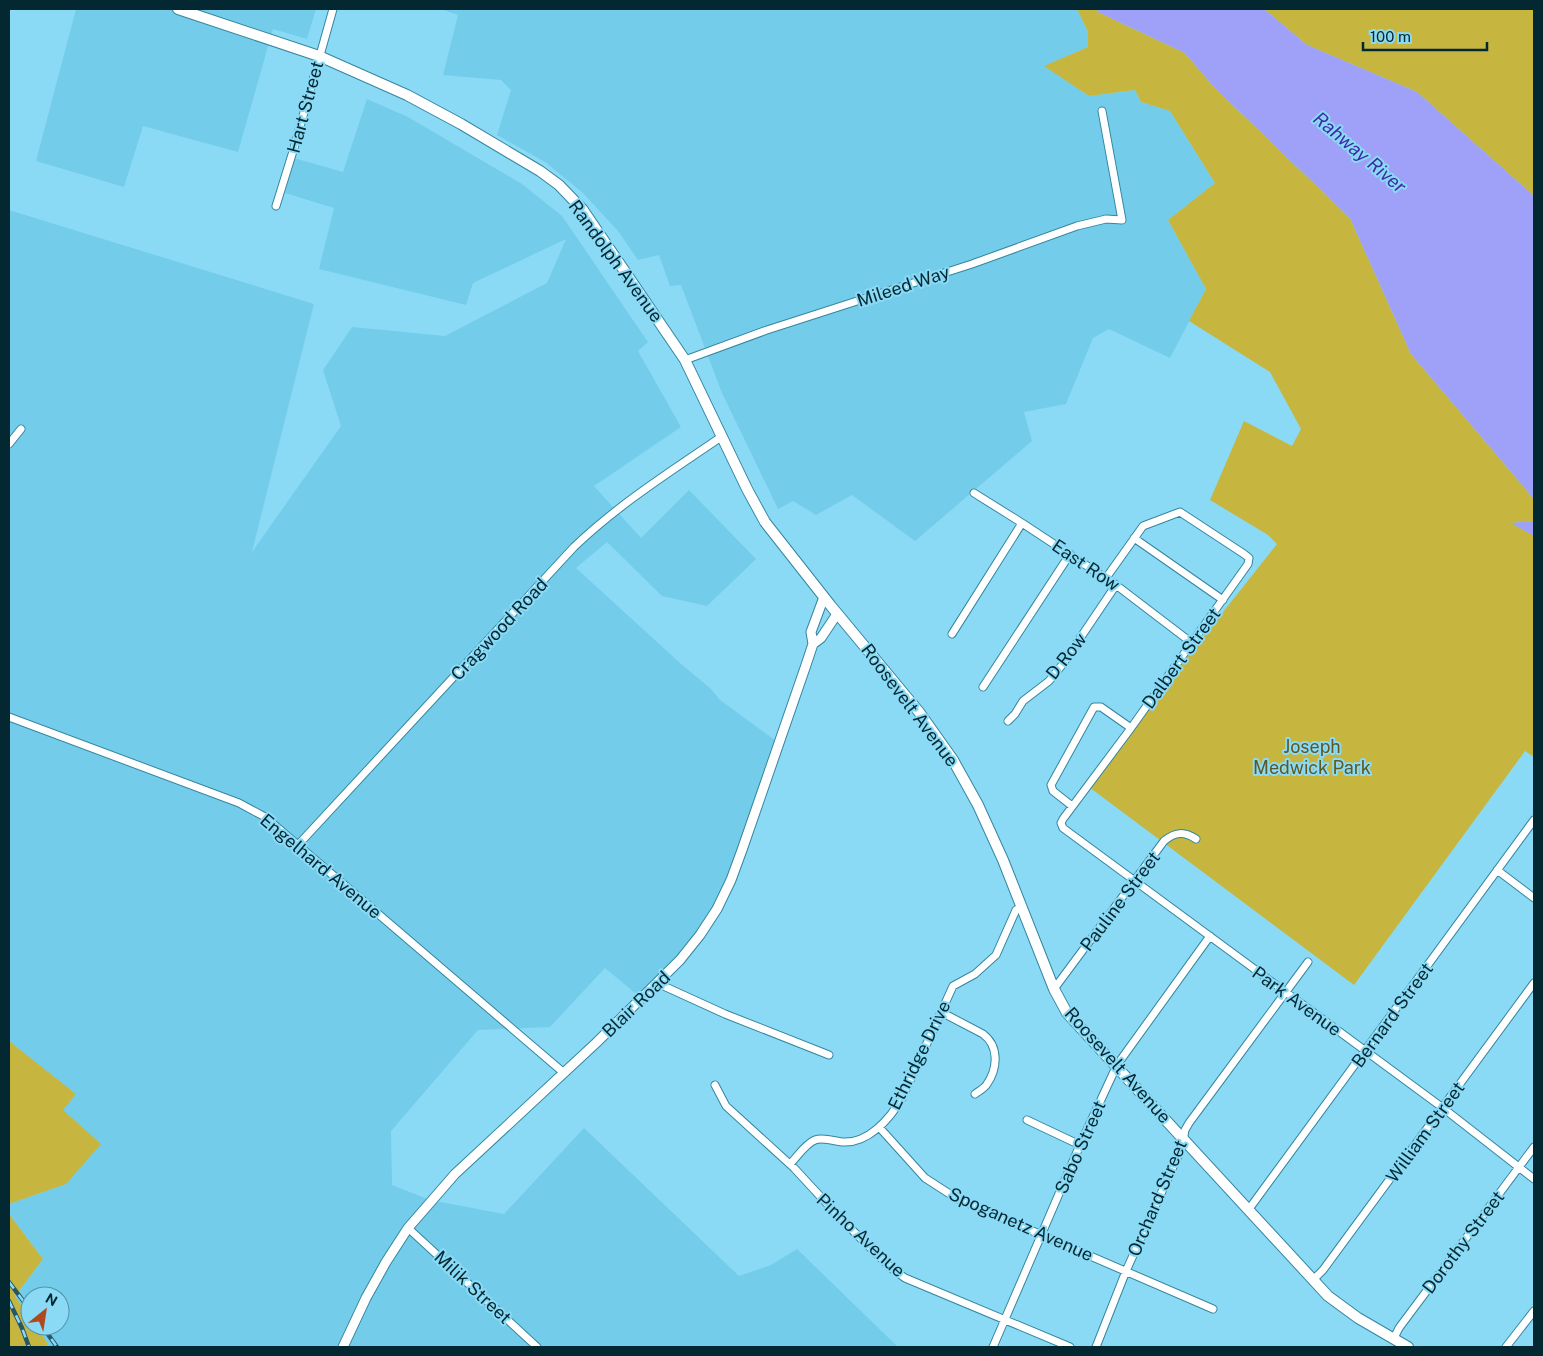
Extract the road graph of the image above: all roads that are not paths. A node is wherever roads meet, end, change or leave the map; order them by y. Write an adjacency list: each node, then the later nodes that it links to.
1 (178, 9): 3 (main road, Randolph Avenue)
2 (333, 9): 3 (street, Hart Street)
3 (319, 56): 5 (street, Hart Street); 6 (main road, Randolph Avenue)
4 (1102, 111): 6 (street, Mileed Way)
5 (276, 206)
6 (685, 360): 8 (main road, Randolph Avenue)
7 (21, 429): 9 (street)
8 (721, 437): 16 (main road, Randolph Avenue); 30 (street, Cragwood Road)
9 (9, 444)
10 (974, 493): 11 (street, East Row)
11 (1022, 522): 13 (street, East Row); 19 (street)
12 (1134, 538): 14 (street); 17 (street); 17 (street, Dalbert Street)
13 (1070, 554): 14 (street, East Row); 22 (street)
14 (1106, 578): 15 (street, East Row)
15 (1116, 585): 21 (street, East Row); 24 (street, D Row)
16 (824, 597): 18 (main road, Roosevelt Avenue); 20 (street, Blair Road)
17 (1223, 600): 21 (street, Dalbert Street)
18 (837, 614): 20 (street); 34 (main road, Roosevelt Avenue)
19 (952, 634)
20 (813, 644): 37 (street, Blair Road)
21 (1192, 644): 25 (street, Dalbert Street)
22 (983, 687)
23 (9, 717): 30 (street, Engelhard Avenue)
24 (1008, 722)
25 (1131, 728): 26 (street, Dalbert Street); 26 (street)
26 (1072, 806): 28 (street, Dalbert Street)
27 (1534, 820): 31 (street, Bernard Street)
28 (1061, 823): 32 (street, Park Avenue)
29 (1196, 839): 32 (street, Pauline Street)
30 (298, 845): 45 (street, Engelhard Avenue)
31 (1497, 870): 33 (street); 42 (street, Bernard Street)
32 (1134, 881): 35 (street, Park Avenue); 39 (street, Pauline Street)
33 (1534, 898)
34 (1022, 907): 39 (main road, Roosevelt Avenue); 41 (street, Ethridge Drive)
35 (1210, 936): 40 (street, Park Avenue); 44 (street, Sabo Street)
36 (1308, 962): 40 (street, Orchard Street)
37 (657, 982): 43 (street); 45 (street, Blair Road)
38 (1534, 983): 48 (street, William Street)
39 (1054, 989): 44 (main road, Roosevelt Avenue)
40 (1285, 992): 42 (street, Park Avenue); 51 (street, Orchard Street)
41 (941, 1012): 47 (street); 50 (street, Ethridge Drive)
42 (1366, 1051): 48 (street, Park Avenue); 57 (street, Bernard Street)
43 (830, 1055)
44 (1117, 1065): 51 (main road, Roosevelt Avenue); 52 (street, Sabo Street)
45 (564, 1073): 58 (street, Blair Road)
46 (714, 1085): 54 (street, Pinho Avenue)
47 (975, 1094)
48 (1443, 1108): 55 (street, Park Avenue); 61 (street, William Street)
49 (1027, 1120): 52 (street)
50 (879, 1127): 54 (street, Ethridge Drive); 59 (street, Spoganetz Avenue)
51 (1184, 1138): 57 (main road, Roosevelt Avenue); 60 (street, Orchard Street)
52 (1080, 1145): 59 (street, Sabo Street)
53 (1534, 1147): 55 (street, Dorothy Street)
54 (790, 1164): 64 (street, Pinho Avenue)
55 (1519, 1168): 56 (street, Park Avenue); 65 (street, Dorothy Street)
56 (1534, 1179)
57 (1249, 1209): 61 (main road, Roosevelt Avenue)
58 (408, 1228): 66 (street, Blair Road); 67 (street, Milik Street)
59 (1042, 1235): 60 (street, Spoganetz Avenue); 64 (street, Sabo Street)
60 (1126, 1271): 62 (street, Spoganetz Avenue); 70 (street, Orchard Street)
61 (1313, 1280): 65 (main road, Roosevelt Avenue)
62 (1213, 1309)
63 (1534, 1311): 72 (street)
64 (1005, 1320): 68 (street, Sabo Street); 69 (street, Pinho Avenue)
65 (1394, 1338): 71 (main road, Roosevelt Avenue)
66 (344, 1347)
67 (537, 1347)
68 (993, 1347)
69 (1070, 1347)
70 (1096, 1347)
71 (1408, 1347)
72 (1506, 1347)

